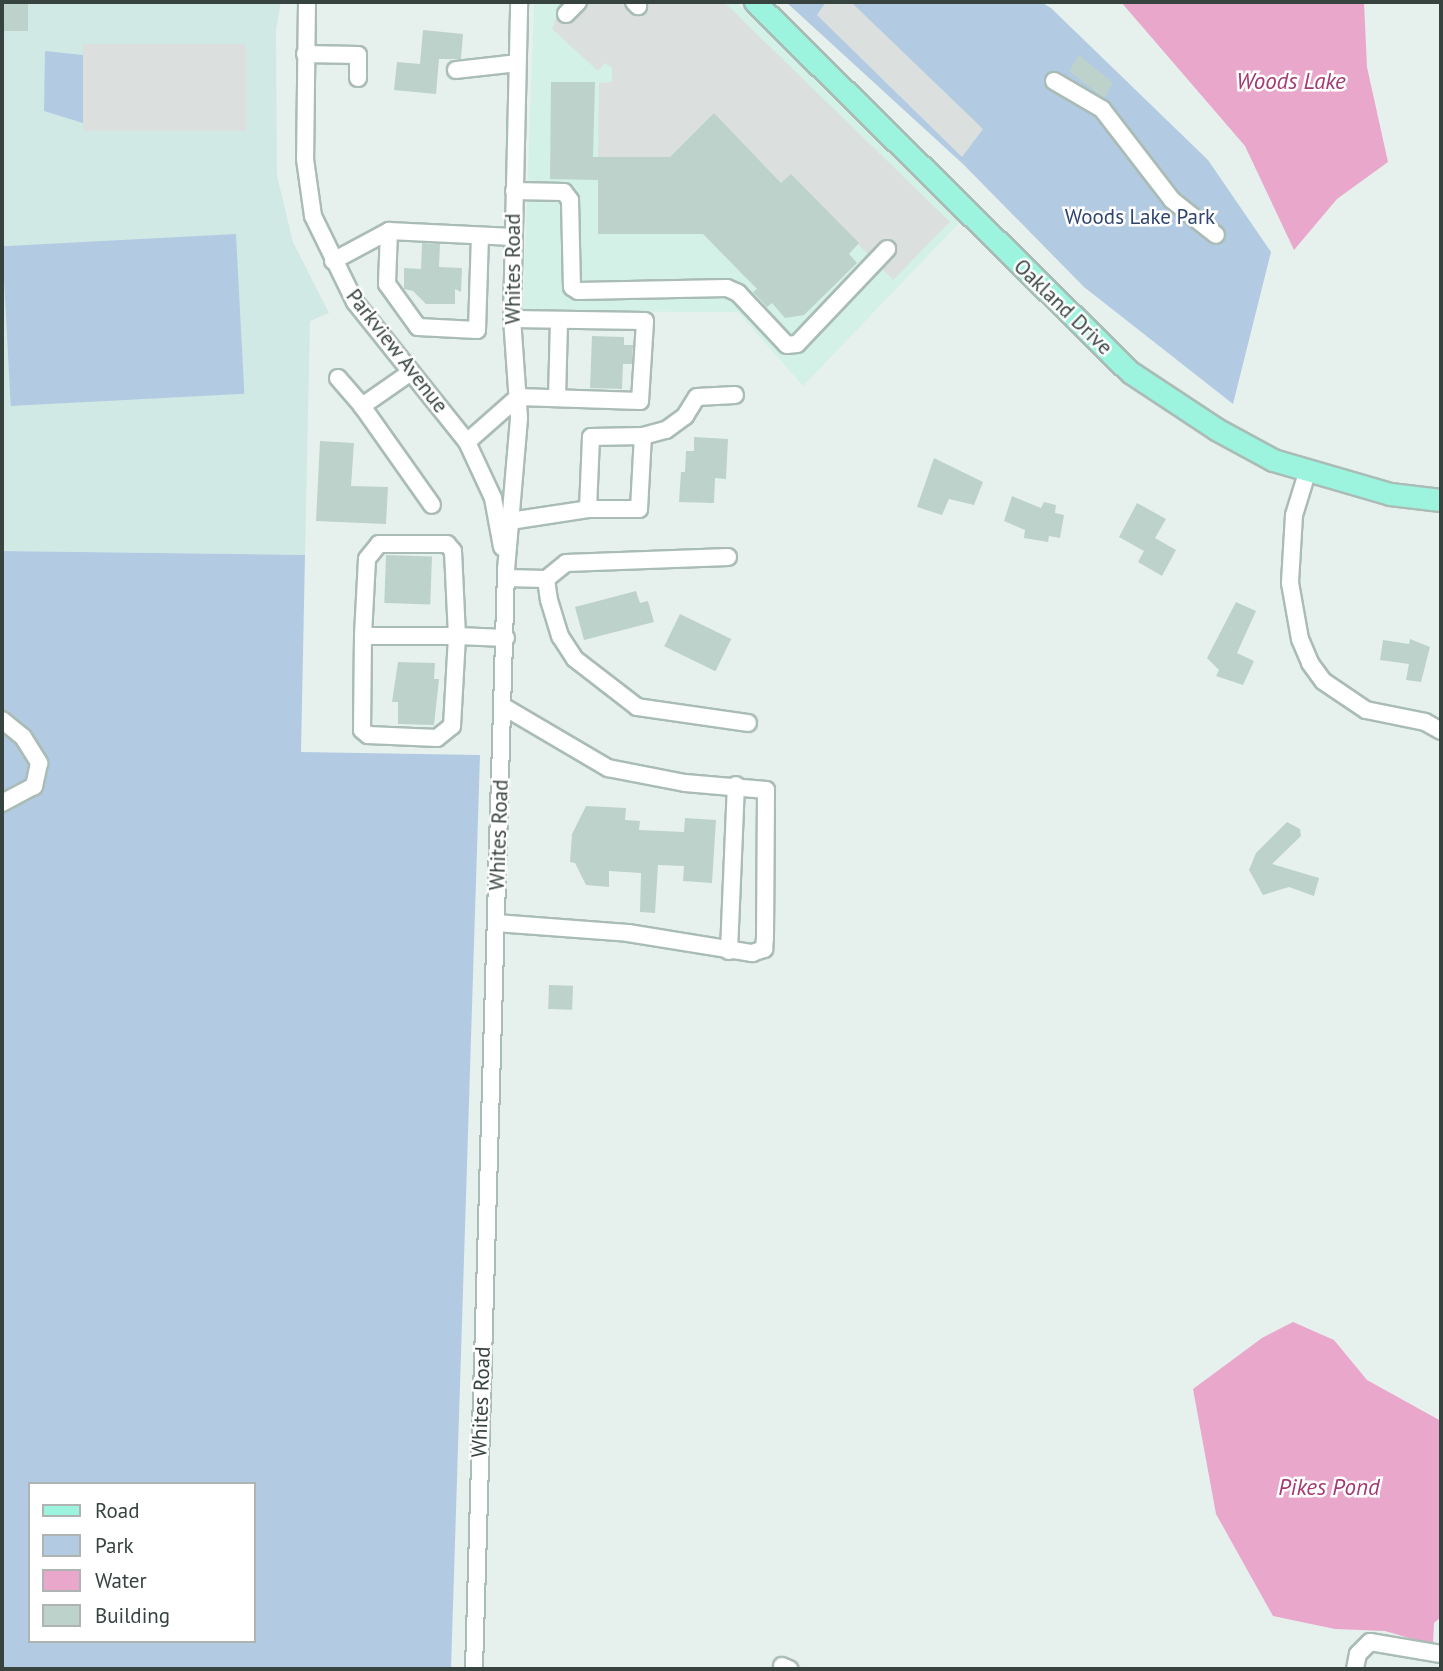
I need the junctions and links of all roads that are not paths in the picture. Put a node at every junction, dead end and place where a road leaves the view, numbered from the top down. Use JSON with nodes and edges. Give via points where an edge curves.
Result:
{"nodes":[{"id":1,"x":307,"y":2,"type":"edge"},
{"id":2,"x":514,"y":2,"type":"edge"},
{"id":3,"x":578,"y":2,"type":"edge"},
{"id":4,"x":755,"y":2,"type":"edge"},
{"id":5,"x":566,"y":14,"type":"dead end"},
{"id":6,"x":305,"y":54,"type":"junction"},
{"id":7,"x":517,"y":63,"type":"junction"},
{"id":8,"x":456,"y":70,"type":"dead end"},
{"id":9,"x":358,"y":78,"type":"dead end"},
{"id":10,"x":1054,"y":80,"type":"dead end"},
{"id":11,"x":514,"y":191,"type":"junction"},
{"id":12,"x":389,"y":232,"type":"junction"},
{"id":13,"x":1216,"y":235,"type":"dead end"},
{"id":14,"x":480,"y":236,"type":"junction"},
{"id":15,"x":513,"y":237,"type":"junction"},
{"id":16,"x":887,"y":249,"type":"dead end"},
{"id":17,"x":333,"y":261,"type":"junction"},
{"id":18,"x":512,"y":319,"type":"junction"},
{"id":19,"x":559,"y":320,"type":"junction"},
{"id":20,"x":411,"y":372,"type":"junction"},
{"id":21,"x":338,"y":378,"type":"dead end"},
{"id":22,"x":735,"y":395,"type":"dead end"},
{"id":23,"x":518,"y":397,"type":"junction"},
{"id":24,"x":556,"y":398,"type":"junction"},
{"id":25,"x":362,"y":406,"type":"junction"},
{"id":26,"x":643,"y":436,"type":"junction"},
{"id":27,"x":467,"y":442,"type":"junction"},
{"id":28,"x":1307,"y":473,"type":"junction"},
{"id":29,"x":1441,"y":500,"type":"edge"},
{"id":30,"x":432,"y":505,"type":"dead end"},
{"id":31,"x":588,"y":509,"type":"junction"},
{"id":32,"x":510,"y":521,"type":"junction"},
{"id":33,"x":728,"y":557,"type":"dead end"},
{"id":34,"x":506,"y":574,"type":"junction"},
{"id":35,"x":546,"y":579,"type":"junction"},
{"id":36,"x":363,"y":636,"type":"junction"},
{"id":37,"x":457,"y":636,"type":"junction"},
{"id":38,"x":506,"y":638,"type":"junction"},
{"id":39,"x":504,"y":707,"type":"junction"},
{"id":40,"x":2,"y":720,"type":"edge"},
{"id":41,"x":748,"y":723,"type":"dead end"},
{"id":42,"x":1441,"y":731,"type":"edge"},
{"id":43,"x":736,"y":785,"type":"junction"},
{"id":44,"x":2,"y":803,"type":"edge"},
{"id":45,"x":496,"y":923,"type":"junction"},
{"id":46,"x":729,"y":951,"type":"junction"},
{"id":47,"x":1441,"y":1654,"type":"edge"},
{"id":48,"x":474,"y":1669,"type":"edge"},
{"id":49,"x":1355,"y":1669,"type":"edge"}],
"edges":[{"from":1,"to":6,"type":"street","name":"Parkview Avenue"},
{"from":2,"to":7,"type":"street","name":"Whites Road"},
{"from":3,"to":5,"type":"street"},
{"from":4,"to":28,"type":"main road","name":"Oakland Drive","via":[[1130,372],[1250,449]]},
{"from":6,"to":9,"type":"street","via":[[358,55]]},
{"from":6,"to":17,"type":"street","name":"Parkview Avenue","via":[[307,186],[313,216]]},
{"from":7,"to":8,"type":"street"},
{"from":7,"to":11,"type":"street","name":"Whites Road"},
{"from":10,"to":13,"type":"street","via":[[1102,109],[1172,200]]},
{"from":11,"to":15,"type":"street","name":"Whites Road"},
{"from":11,"to":16,"type":"street","via":[[564,192],[570,200],[572,287],[578,291],[727,288],[738,293],[787,345],[797,344]]},
{"from":12,"to":14,"type":"street"},
{"from":12,"to":14,"type":"street","via":[[387,284],[418,327],[477,330]]},
{"from":12,"to":17,"type":"street"},
{"from":14,"to":15,"type":"street"},
{"from":15,"to":18,"type":"street","name":"Whites Road"},
{"from":17,"to":20,"type":"street","name":"Parkview Avenue","via":[[355,302]]},
{"from":18,"to":19,"type":"street"},
{"from":18,"to":23,"type":"street","name":"Whites Road"},
{"from":19,"to":24,"type":"street"},
{"from":19,"to":24,"type":"street","via":[[645,321],[640,401]]},
{"from":20,"to":25,"type":"street"},
{"from":20,"to":27,"type":"street","name":"Parkview Avenue"},
{"from":21,"to":25,"type":"street"},
{"from":22,"to":26,"type":"street","via":[[697,397],[685,416],[666,430]]},
{"from":23,"to":24,"type":"street"},
{"from":23,"to":27,"type":"street"},
{"from":23,"to":32,"type":"street","name":"Whites Road"},
{"from":25,"to":30,"type":"street"},
{"from":26,"to":31,"type":"street","via":[[591,437]]},
{"from":26,"to":31,"type":"street","via":[[642,507]]},
{"from":27,"to":34,"type":"street","name":"Parkview Avenue","via":[[493,498]]},
{"from":28,"to":29,"type":"main road","name":"Oakland Drive","via":[[1390,494]]},
{"from":28,"to":42,"type":"street","via":[[1294,515],[1290,583],[1300,639],[1310,663],[1323,681],[1366,709],[1425,722]]},
{"from":31,"to":32,"type":"street"},
{"from":32,"to":34,"type":"street","name":"Whites Road"},
{"from":33,"to":35,"type":"street","via":[[566,563]]},
{"from":34,"to":35,"type":"street"},
{"from":34,"to":38,"type":"street","name":"Whites Road"},
{"from":35,"to":41,"type":"street","via":[[560,636],[575,659],[637,707]]},
{"from":36,"to":37,"type":"street"},
{"from":36,"to":37,"type":"street","via":[[367,559],[379,544],[447,544],[453,551]]},
{"from":36,"to":37,"type":"street","via":[[362,730],[368,736],[437,738],[452,726]]},
{"from":37,"to":38,"type":"street"},
{"from":38,"to":39,"type":"street","name":"Whites Road"},
{"from":39,"to":43,"type":"street","via":[[608,768],[684,783]]},
{"from":39,"to":45,"type":"street","name":"Whites Road"},
{"from":40,"to":44,"type":"street","via":[[23,737],[38,763],[34,786]]},
{"from":43,"to":46,"type":"street"},
{"from":43,"to":46,"type":"street","via":[[761,787],[769,796],[765,937],[761,952]]},
{"from":45,"to":46,"type":"street","via":[[628,933]]},
{"from":45,"to":48,"type":"street","name":"Whites Road"},
{"from":47,"to":49,"type":"street","via":[[1370,1642],[1358,1654]]}]}
